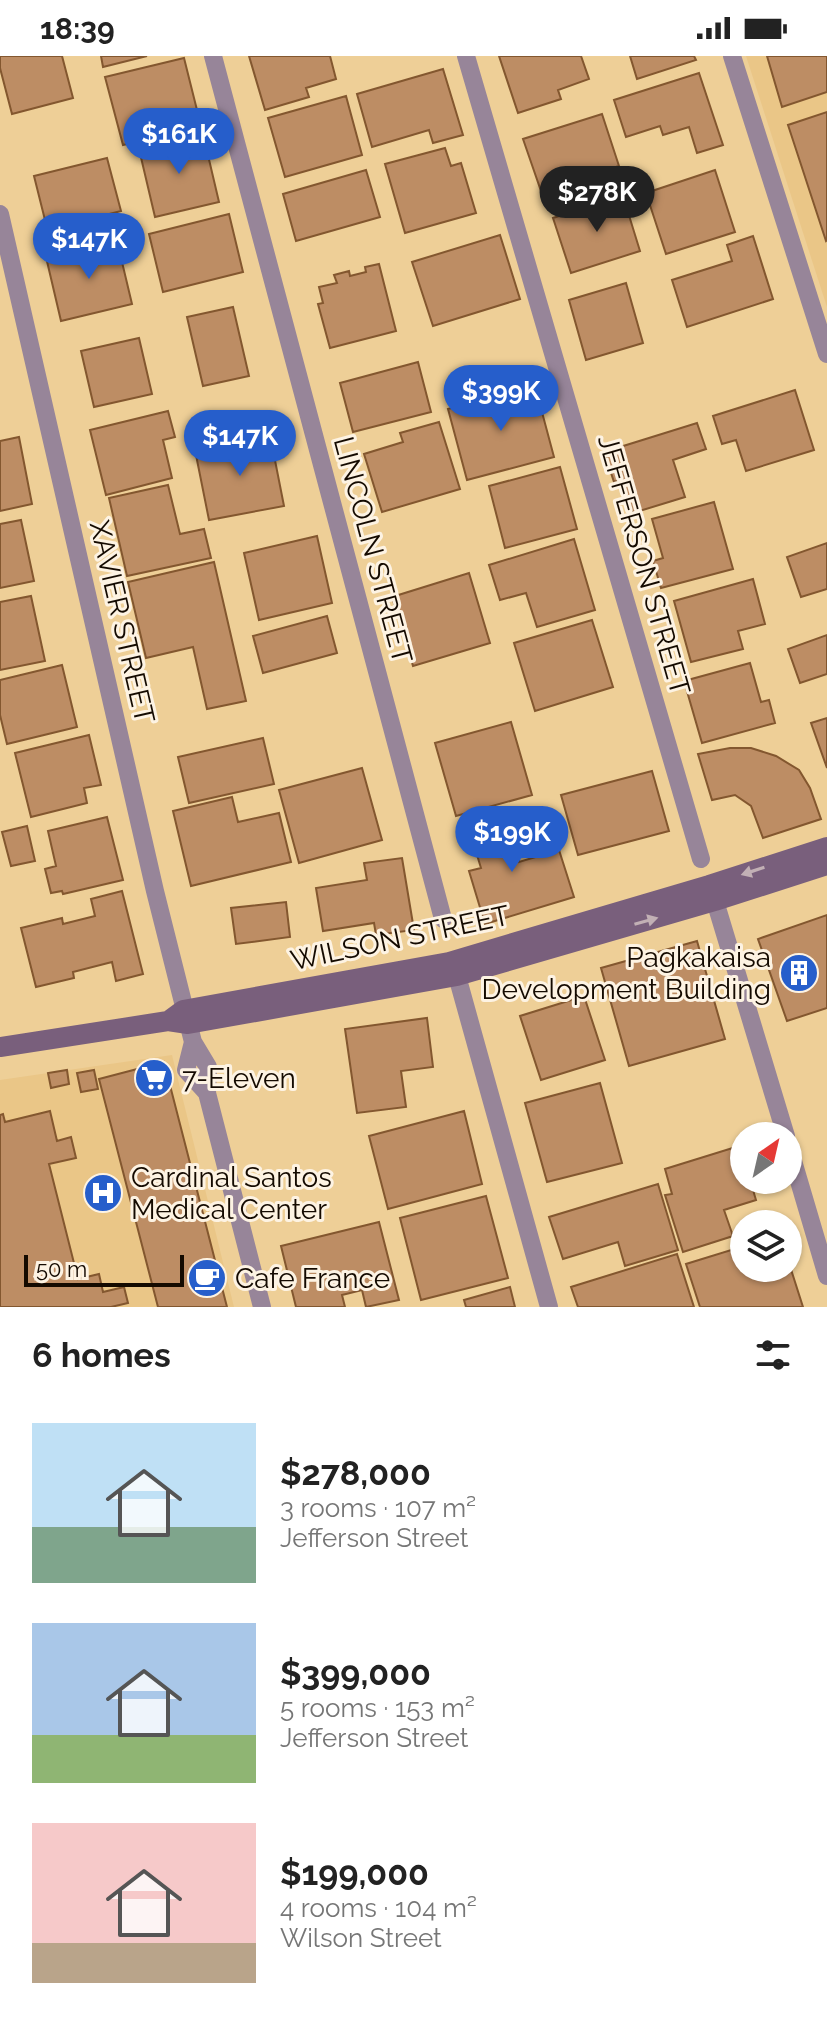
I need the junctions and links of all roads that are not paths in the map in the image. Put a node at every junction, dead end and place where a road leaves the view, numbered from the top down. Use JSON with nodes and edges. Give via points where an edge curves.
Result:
{"nodes":[{"id":1,"x":213,"y":56,"type":"edge"},
{"id":2,"x":466,"y":56,"type":"edge"},
{"id":3,"x":732,"y":56,"type":"edge"},
{"id":4,"x":0,"y":214,"type":"edge"},
{"id":5,"x":827,"y":354,"type":"edge"},
{"id":6,"x":827,"y":847,"type":"edge"},
{"id":7,"x":701,"y":859,"type":"dead end"},
{"id":8,"x":827,"y":865,"type":"edge"},
{"id":9,"x":715,"y":901,"type":"junction"},
{"id":10,"x":443,"y":919,"type":"dead end"},
{"id":11,"x":457,"y":976,"type":"junction"},
{"id":12,"x":183,"y":1024,"type":"junction"},
{"id":13,"x":0,"y":1047,"type":"edge"},
{"id":14,"x":782,"y":1122,"type":"edge"},
{"id":15,"x":802,"y":1191,"type":"edge"},
{"id":16,"x":827,"y":1276,"type":"edge"},
{"id":17,"x":262,"y":1307,"type":"edge"},
{"id":18,"x":549,"y":1307,"type":"edge"}],
"edges":[{"from":1,"to":10,"type":"street","name":"LINCOLN STREET"},
{"from":2,"to":7,"type":"street","name":"JEFFERSON STREET"},
{"from":3,"to":5,"type":"street"},
{"from":4,"to":12,"type":"street","name":"XAVIER STREET"},
{"from":6,"to":12,"type":"main road","name":"WILSON STREET","one_way":true,"via":[[449,962]]},
{"from":8,"to":9,"type":"main road","name":"WILSON STREET"},
{"from":11,"to":9,"type":"main road","name":"WILSON STREET","one_way":true},
{"from":9,"to":14,"type":"street"},
{"from":11,"to":12,"type":"main road","name":"WILSON STREET"},
{"from":11,"to":18,"type":"street"},
{"from":12,"to":13,"type":"main road","name":"WILSON STREET"},
{"from":12,"to":17,"type":"street","name":"XAVIER STREET","via":[[186,1070],[207,1093]]},
{"from":15,"to":16,"type":"street"}]}
